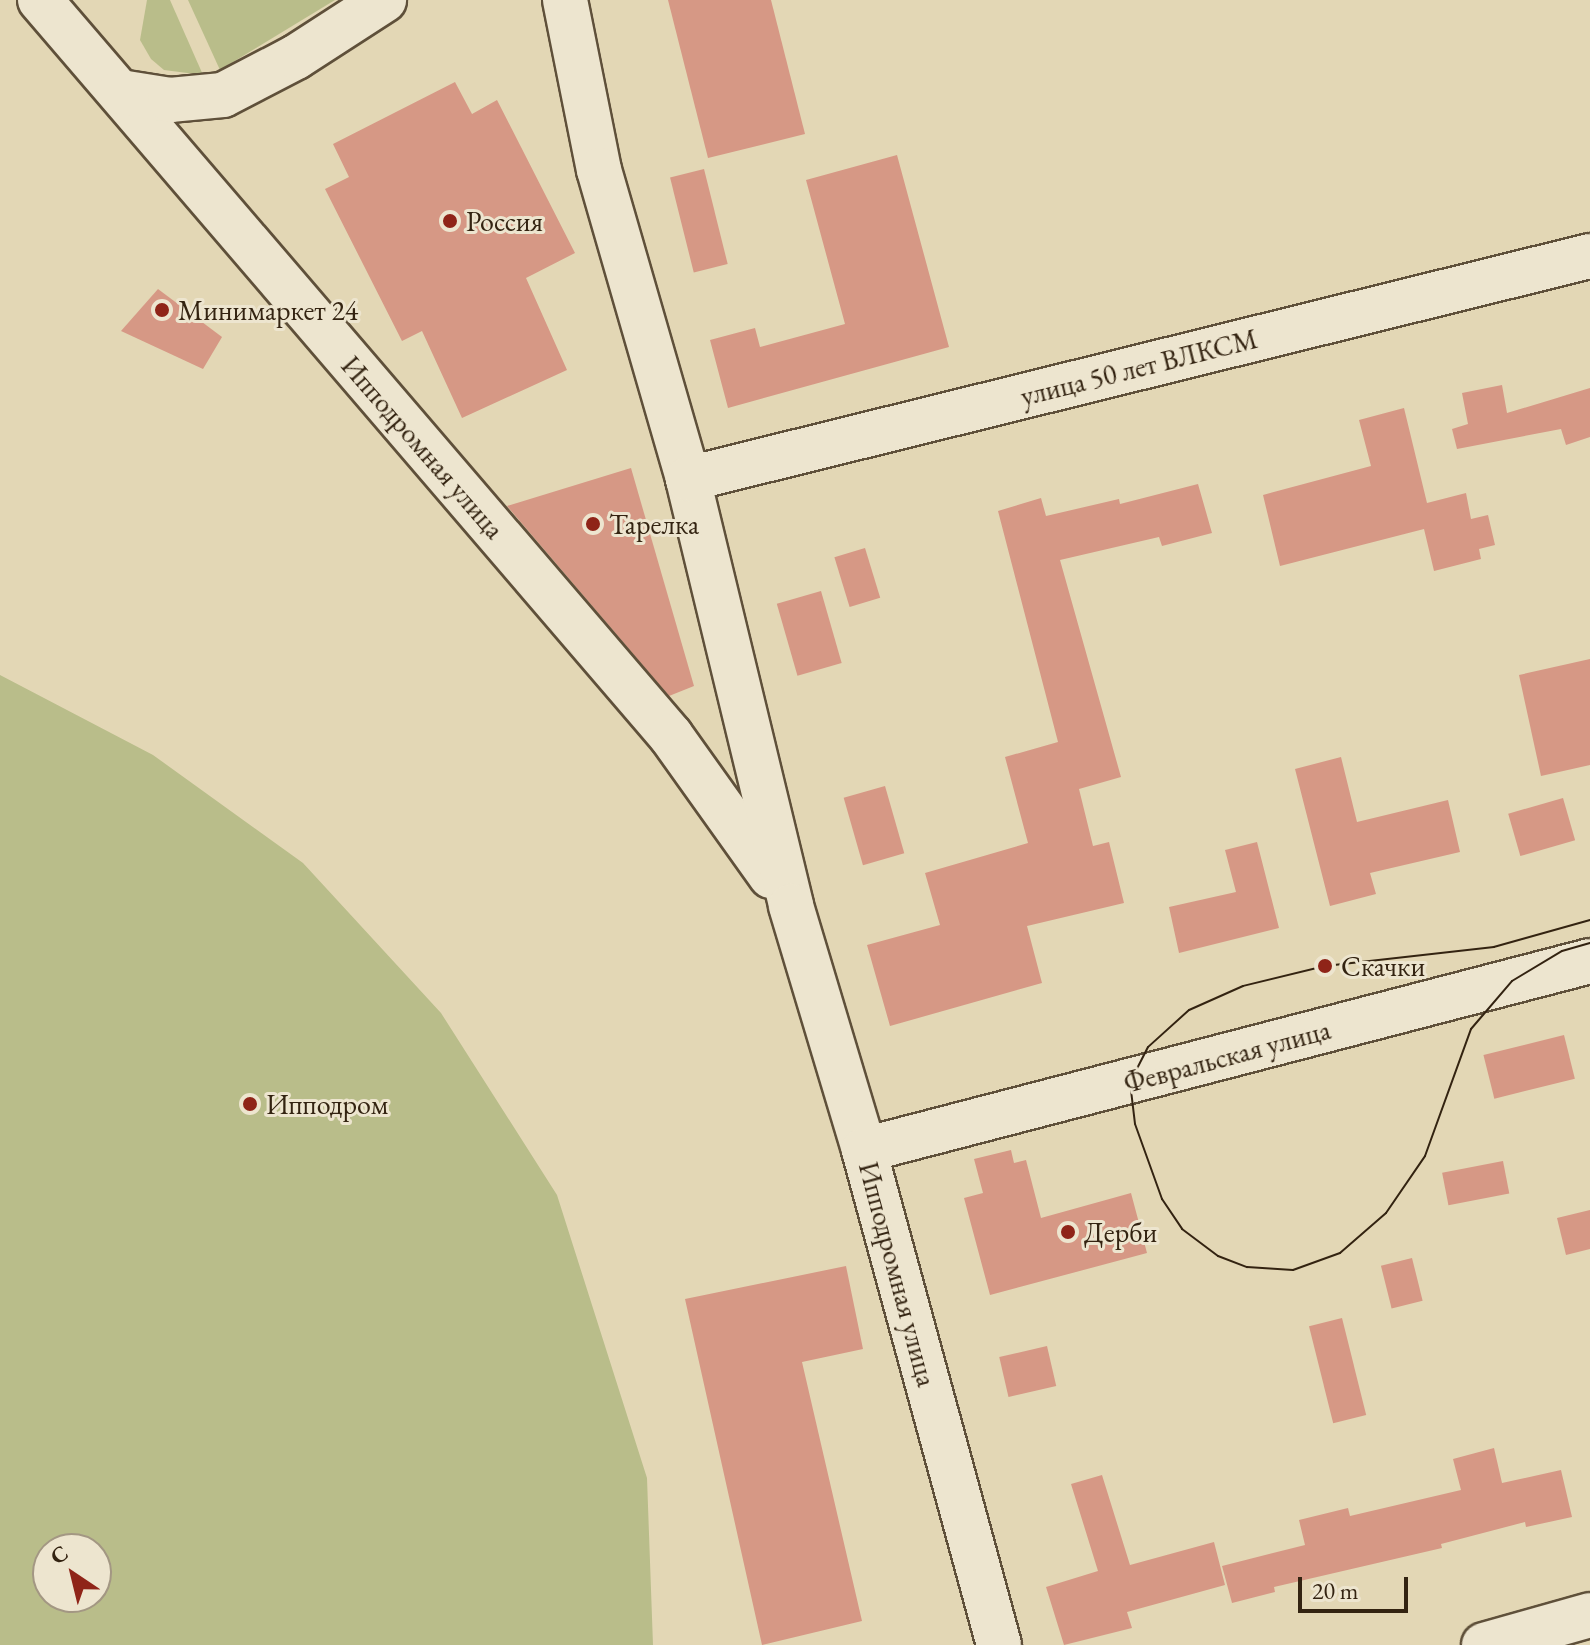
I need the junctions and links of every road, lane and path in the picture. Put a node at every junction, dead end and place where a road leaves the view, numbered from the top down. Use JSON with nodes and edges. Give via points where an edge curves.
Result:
{"nodes":[{"id":1,"x":40,"y":0,"type":"edge"},
{"id":2,"x":384,"y":0,"type":"edge"},
{"id":3,"x":565,"y":0,"type":"edge"},
{"id":4,"x":120,"y":92,"type":"junction"},
{"id":5,"x":1590,"y":256,"type":"edge"},
{"id":6,"x":688,"y":479,"type":"junction"},
{"id":7,"x":791,"y":906,"type":"junction"},
{"id":8,"x":1590,"y":961,"type":"edge"},
{"id":9,"x":864,"y":1150,"type":"junction"},
{"id":10,"x":1590,"y":1615,"type":"edge"},
{"id":11,"x":999,"y":1645,"type":"edge"},
{"id":12,"x":1484,"y":1645,"type":"edge"}],
"edges":[{"from":1,"to":4,"type":"street","name":"Ипподромная улица"},
{"from":2,"to":4,"type":"street","via":[[296,57],[223,95],[170,100]]},
{"from":3,"to":6,"type":"street","name":"Ипподромная улица","via":[[599,170]]},
{"from":4,"to":7,"type":"street","name":"Ипподромная улица","via":[[671,736]]},
{"from":5,"to":6,"type":"street","name":"улица 50 лет ВЛКСМ"},
{"from":6,"to":7,"type":"street","name":"Ипподромная улица"},
{"from":7,"to":9,"type":"street","name":"Ипподромная улица"},
{"from":8,"to":9,"type":"street","name":"Февральская улица"},
{"from":9,"to":11,"type":"street","name":"Ипподромная улица"},
{"from":10,"to":12,"type":"street"}]}
